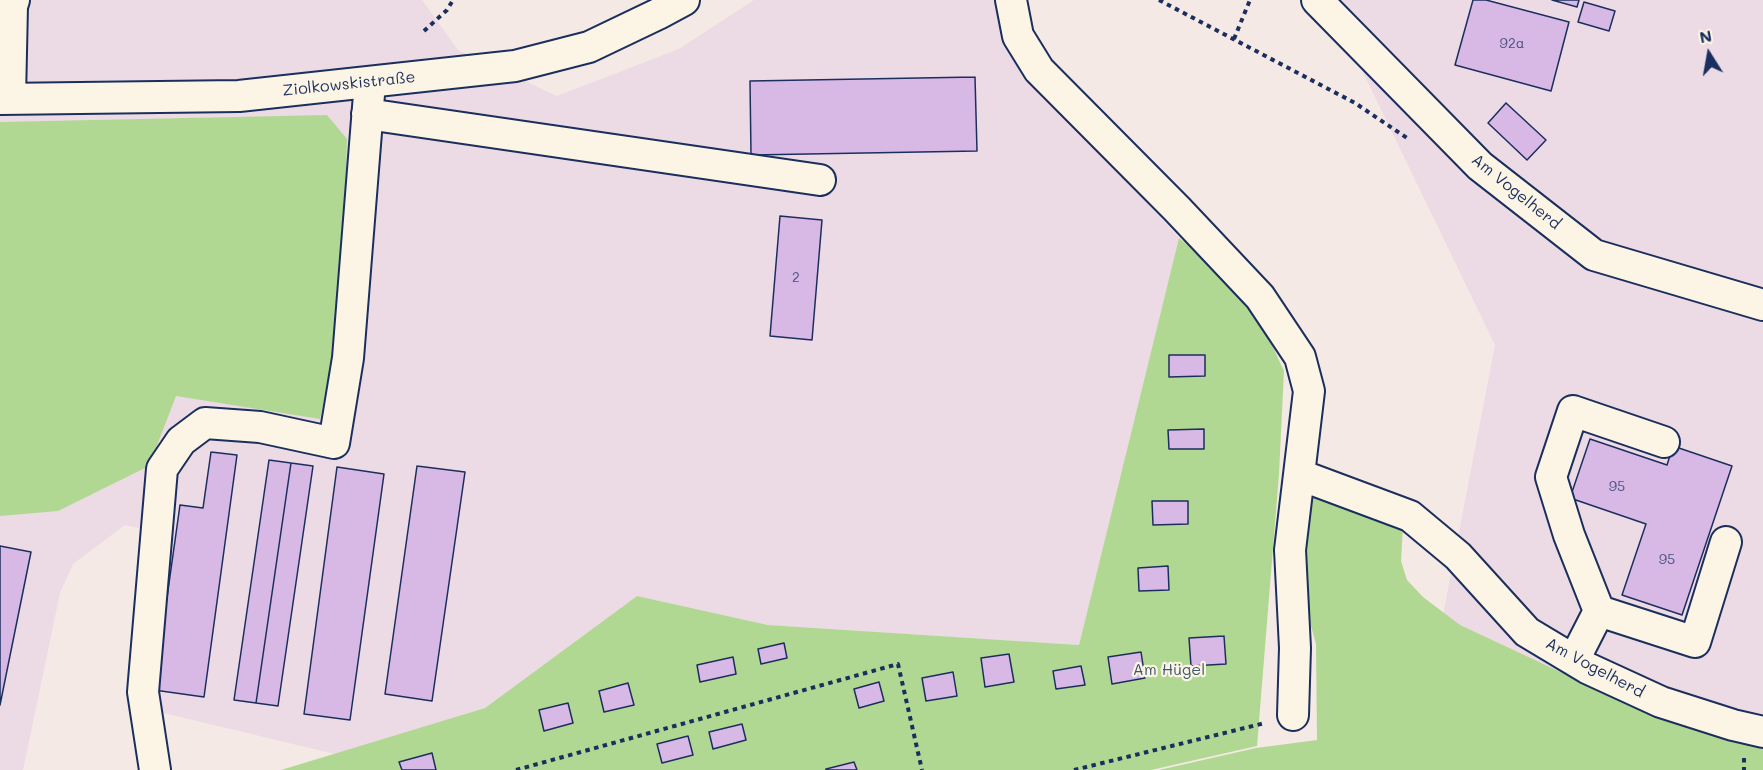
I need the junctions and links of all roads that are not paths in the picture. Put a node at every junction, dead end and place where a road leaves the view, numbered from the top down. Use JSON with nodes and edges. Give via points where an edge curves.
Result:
{"nodes":[{"id":1,"x":14,"y":0,"type":"edge"},
{"id":2,"x":684,"y":0,"type":"edge"},
{"id":3,"x":1011,"y":0,"type":"edge"},
{"id":4,"x":1317,"y":0,"type":"edge"},
{"id":5,"x":370,"y":82,"type":"junction"},
{"id":6,"x":5,"y":98,"type":"edge"},
{"id":7,"x":367,"y":114,"type":"junction"},
{"id":8,"x":820,"y":180,"type":"dead end"},
{"id":9,"x":1763,"y":305,"type":"edge"},
{"id":10,"x":1664,"y":442,"type":"dead end"},
{"id":11,"x":1300,"y":475,"type":"junction"},
{"id":12,"x":1726,"y":542,"type":"dead end"},
{"id":13,"x":1599,"y":611,"type":"junction"},
{"id":14,"x":1574,"y":660,"type":"junction"},
{"id":15,"x":1293,"y":715,"type":"road end"},
{"id":16,"x":1763,"y":732,"type":"edge"},
{"id":17,"x":155,"y":770,"type":"edge"}],
"edges":[{"from":1,"to":6,"type":"street"},
{"from":2,"to":5,"type":"street","name":"Ziolkowskistraße","via":[[589,47],[515,66]]},
{"from":3,"to":11,"type":"street","via":[[1018,36],[1039,70],[1260,297],[1300,357],[1309,391]]},
{"from":4,"to":9,"type":"street","name":"Am Vogelherd","via":[[1480,166],[1594,255]]},
{"from":5,"to":6,"type":"street","name":"Ziolkowskistraße","via":[[239,96]]},
{"from":5,"to":7,"type":"street"},
{"from":7,"to":8,"type":"street"},
{"from":7,"to":17,"type":"street","via":[[348,357],[334,443],[260,427],[205,423],[181,441],[162,469],[143,692]]},
{"from":10,"to":13,"type":"street","via":[[1573,411],[1551,477]]},
{"from":11,"to":14,"type":"street","name":"Am Vogelherd","via":[[1410,516],[1458,556],[1527,632]]},
{"from":11,"to":15,"type":"street","via":[[1290,550],[1295,648]]},
{"from":12,"to":13,"type":"street","via":[[1695,642]]},
{"from":13,"to":14,"type":"street"},
{"from":14,"to":16,"type":"street","name":"Am Vogelherd","via":[[1661,702]]}]}
